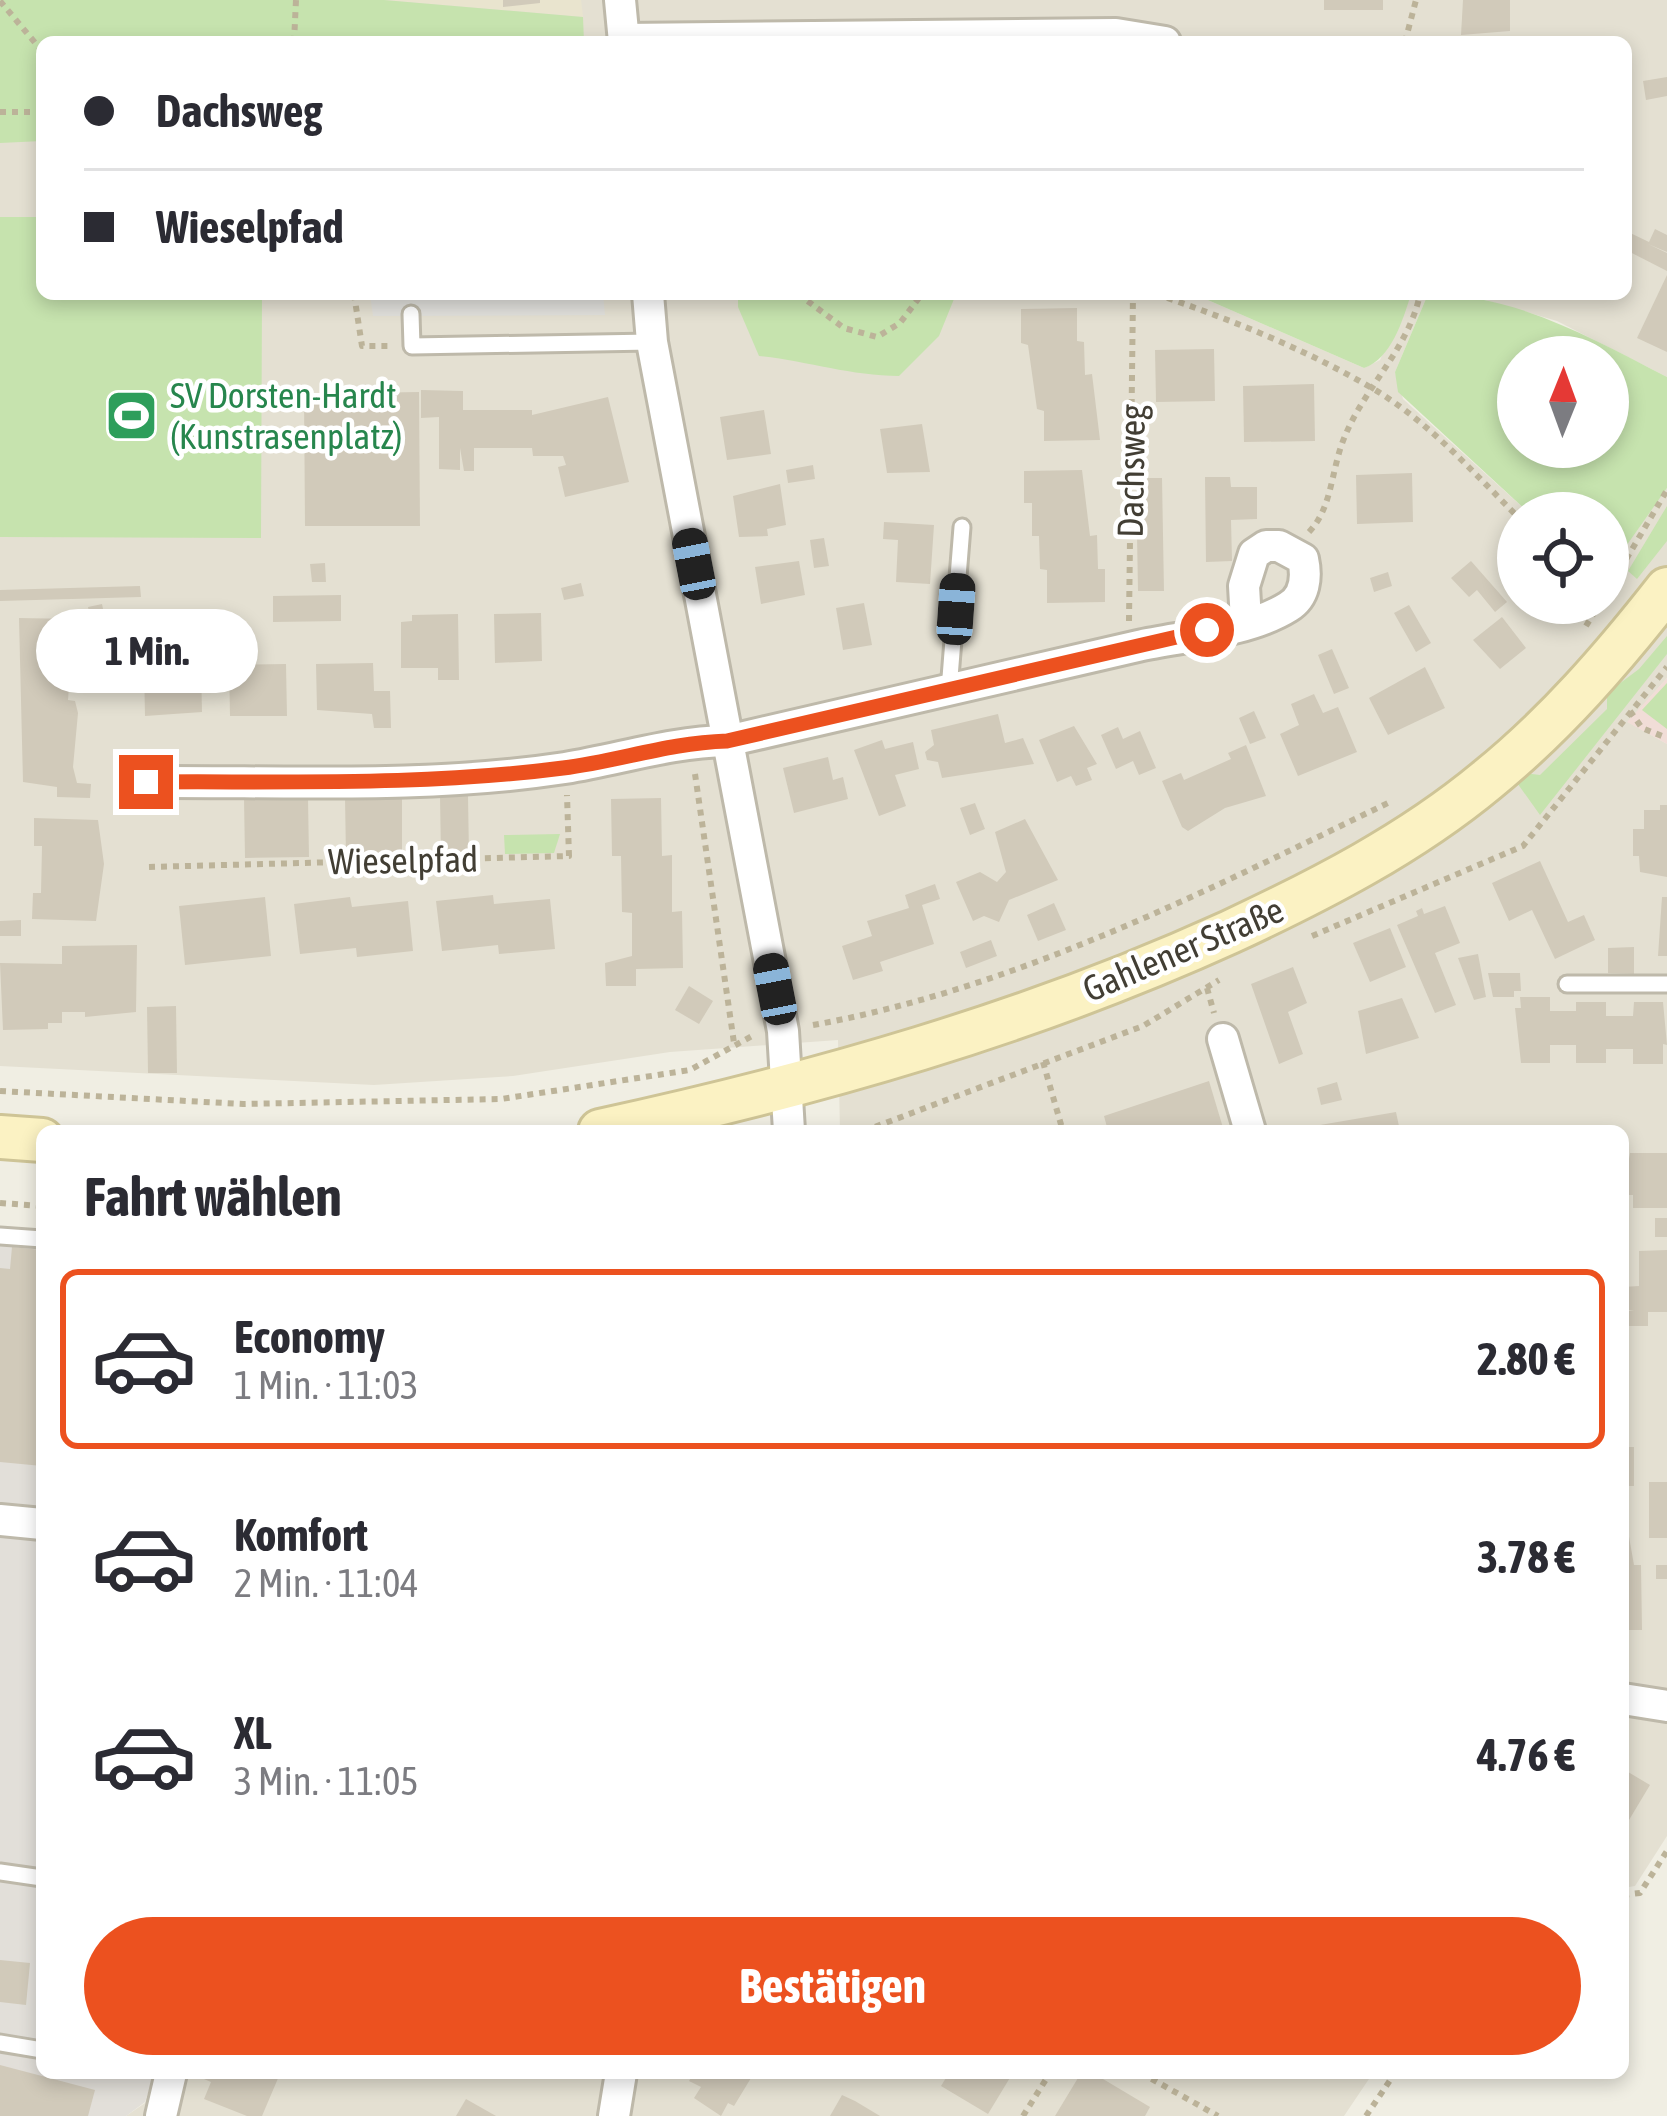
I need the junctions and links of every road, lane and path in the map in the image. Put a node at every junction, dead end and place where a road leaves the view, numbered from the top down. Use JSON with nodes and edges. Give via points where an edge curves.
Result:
{"nodes":[{"id":1,"x":296,"y":0,"type":"edge"},
{"id":2,"x":620,"y":0,"type":"edge"},
{"id":3,"x":1416,"y":0,"type":"edge"},
{"id":4,"x":0,"y":1,"type":"edge"},
{"id":5,"x":294,"y":36,"type":"edge"},
{"id":6,"x":624,"y":36,"type":"edge"},
{"id":7,"x":975,"y":36,"type":"edge"},
{"id":8,"x":1128,"y":36,"type":"edge"},
{"id":9,"x":1407,"y":36,"type":"edge"},
{"id":10,"x":36,"y":44,"type":"edge"},
{"id":11,"x":0,"y":112,"type":"edge"},
{"id":12,"x":36,"y":112,"type":"edge"},
{"id":13,"x":355,"y":300,"type":"edge"},
{"id":14,"x":648,"y":300,"type":"edge"},
{"id":15,"x":806,"y":300,"type":"edge"},
{"id":16,"x":917,"y":300,"type":"edge"},
{"id":17,"x":1133,"y":300,"type":"edge"},
{"id":18,"x":1173,"y":300,"type":"edge"},
{"id":19,"x":1418,"y":300,"type":"edge"},
{"id":20,"x":411,"y":314,"type":"dead end"},
{"id":21,"x":652,"y":342,"type":"junction"},
{"id":22,"x":412,"y":346,"type":"junction"},
{"id":23,"x":1373,"y":388,"type":"junction"},
{"id":24,"x":1667,"y":490,"type":"edge"},
{"id":25,"x":1497,"y":496,"type":"edge"},
{"id":26,"x":962,"y":527,"type":"dead end"},
{"id":27,"x":1292,"y":550,"type":"junction"},
{"id":28,"x":1629,"y":550,"type":"edge"},
{"id":29,"x":1667,"y":589,"type":"edge"},
{"id":30,"x":1246,"y":621,"type":"junction"},
{"id":31,"x":1589,"y":624,"type":"edge"},
{"id":32,"x":1582,"y":636,"type":"dead end"},
{"id":33,"x":1129,"y":649,"type":"junction"},
{"id":34,"x":950,"y":690,"type":"junction"},
{"id":35,"x":1630,"y":711,"type":"dead end"},
{"id":36,"x":1667,"y":738,"type":"edge"},
{"id":37,"x":727,"y":741,"type":"junction"},
{"id":38,"x":566,"y":768,"type":"junction"},
{"id":39,"x":146,"y":782,"type":"dead end"},
{"id":40,"x":1406,"y":794,"type":"dead end"},
{"id":41,"x":149,"y":867,"type":"dead end"},
{"id":42,"x":1567,"y":984,"type":"dead end"},
{"id":43,"x":1667,"y":984,"type":"edge"},
{"id":44,"x":783,"y":1031,"type":"junction"},
{"id":45,"x":1223,"y":1039,"type":"dead end"},
{"id":46,"x":734,"y":1043,"type":"junction"},
{"id":47,"x":1043,"y":1062,"type":"dead end"},
{"id":48,"x":0,"y":1091,"type":"edge"},
{"id":49,"x":789,"y":1110,"type":"edge"},
{"id":50,"x":653,"y":1125,"type":"edge"},
{"id":51,"x":1061,"y":1125,"type":"edge"},
{"id":52,"x":1248,"y":1125,"type":"edge"},
{"id":53,"x":0,"y":1137,"type":"edge"},
{"id":54,"x":36,"y":1140,"type":"edge"},
{"id":55,"x":0,"y":1203,"type":"edge"},
{"id":56,"x":36,"y":1206,"type":"edge"},
{"id":57,"x":0,"y":1236,"type":"edge"},
{"id":58,"x":36,"y":1239,"type":"edge"},
{"id":59,"x":0,"y":1520,"type":"edge"},
{"id":60,"x":36,"y":1523,"type":"edge"},
{"id":61,"x":1629,"y":1700,"type":"edge"},
{"id":62,"x":1667,"y":1706,"type":"edge"},
{"id":63,"x":1667,"y":1851,"type":"edge"},
{"id":64,"x":0,"y":1872,"type":"edge"},
{"id":65,"x":36,"y":1877,"type":"edge"},
{"id":66,"x":1629,"y":1894,"type":"edge"},
{"id":67,"x":0,"y":2042,"type":"edge"},
{"id":68,"x":36,"y":2049,"type":"edge"},
{"id":69,"x":168,"y":2079,"type":"edge"},
{"id":70,"x":621,"y":2079,"type":"edge"},
{"id":71,"x":1046,"y":2079,"type":"edge"},
{"id":72,"x":1152,"y":2079,"type":"edge"},
{"id":73,"x":1391,"y":2079,"type":"edge"},
{"id":74,"x":623,"y":2113,"type":"edge"},
{"id":75,"x":161,"y":2116,"type":"edge"},
{"id":76,"x":1023,"y":2116,"type":"edge"},
{"id":77,"x":1218,"y":2116,"type":"edge"},
{"id":78,"x":1366,"y":2116,"type":"edge"}],
"edges":[{"from":1,"to":5,"type":"path"},
{"from":2,"to":6,"type":"street"},
{"from":3,"to":9,"type":"path"},
{"from":4,"to":10,"type":"path"},
{"from":7,"to":8,"type":"street"},
{"from":11,"to":12,"type":"path"},
{"from":13,"to":22,"type":"path","via":[[362,346]]},
{"from":14,"to":21,"type":"street"},
{"from":15,"to":16,"type":"path","via":[[844,328],[877,337]]},
{"from":17,"to":33,"type":"path","name":"Dachsweg"},
{"from":18,"to":23,"type":"path"},
{"from":19,"to":23,"type":"path"},
{"from":20,"to":22,"type":"lane"},
{"from":21,"to":22,"type":"lane"},
{"from":21,"to":37,"type":"street"},
{"from":23,"to":25,"type":"path"},
{"from":23,"to":27,"type":"path","via":[[1347,429],[1325,515]]},
{"from":24,"to":28,"type":"path"},
{"from":26,"to":34,"type":"lane"},
{"from":27,"to":30,"type":"street","via":[[1266,546],[1254,554],[1244,586]]},
{"from":27,"to":30,"type":"street","via":[[1303,559],[1303,592],[1292,605]]},
{"from":29,"to":49,"type":"main road","name":"Gahlener Straße","via":[[1608,665],[1487,780],[1318,891],[1146,970]]},
{"from":30,"to":33,"type":"street"},
{"from":31,"to":32,"type":"path"},
{"from":33,"to":34,"type":"street"},
{"from":34,"to":37,"type":"street"},
{"from":35,"to":36,"type":"path","via":[[1642,728]]},
{"from":37,"to":38,"type":"street","via":[[673,742]]},
{"from":37,"to":44,"type":"street"},
{"from":37,"to":46,"type":"path","via":[[694,775]]},
{"from":38,"to":39,"type":"street","via":[[411,781]]},
{"from":38,"to":41,"type":"path","name":"Wieselpfad","via":[[569,856]]},
{"from":40,"to":44,"type":"path","via":[[983,982]]},
{"from":42,"to":43,"type":"lane"},
{"from":44,"to":46,"type":"path"},
{"from":44,"to":49,"type":"street"},
{"from":45,"to":52,"type":"street"},
{"from":46,"to":48,"type":"path","via":[[690,1070],[501,1099],[244,1104]]},
{"from":47,"to":51,"type":"path"},
{"from":49,"to":50,"type":"main road","name":"Gahlener Straße"},
{"from":53,"to":54,"type":"main road"},
{"from":55,"to":56,"type":"path"},
{"from":57,"to":58,"type":"lane"},
{"from":59,"to":60,"type":"street"},
{"from":61,"to":62,"type":"street"},
{"from":63,"to":66,"type":"path","via":[[1640,1893]]},
{"from":64,"to":65,"type":"lane"},
{"from":67,"to":68,"type":"lane"},
{"from":69,"to":75,"type":"street"},
{"from":70,"to":74,"type":"street"},
{"from":71,"to":76,"type":"path"},
{"from":72,"to":77,"type":"path"},
{"from":73,"to":78,"type":"path"}]}
